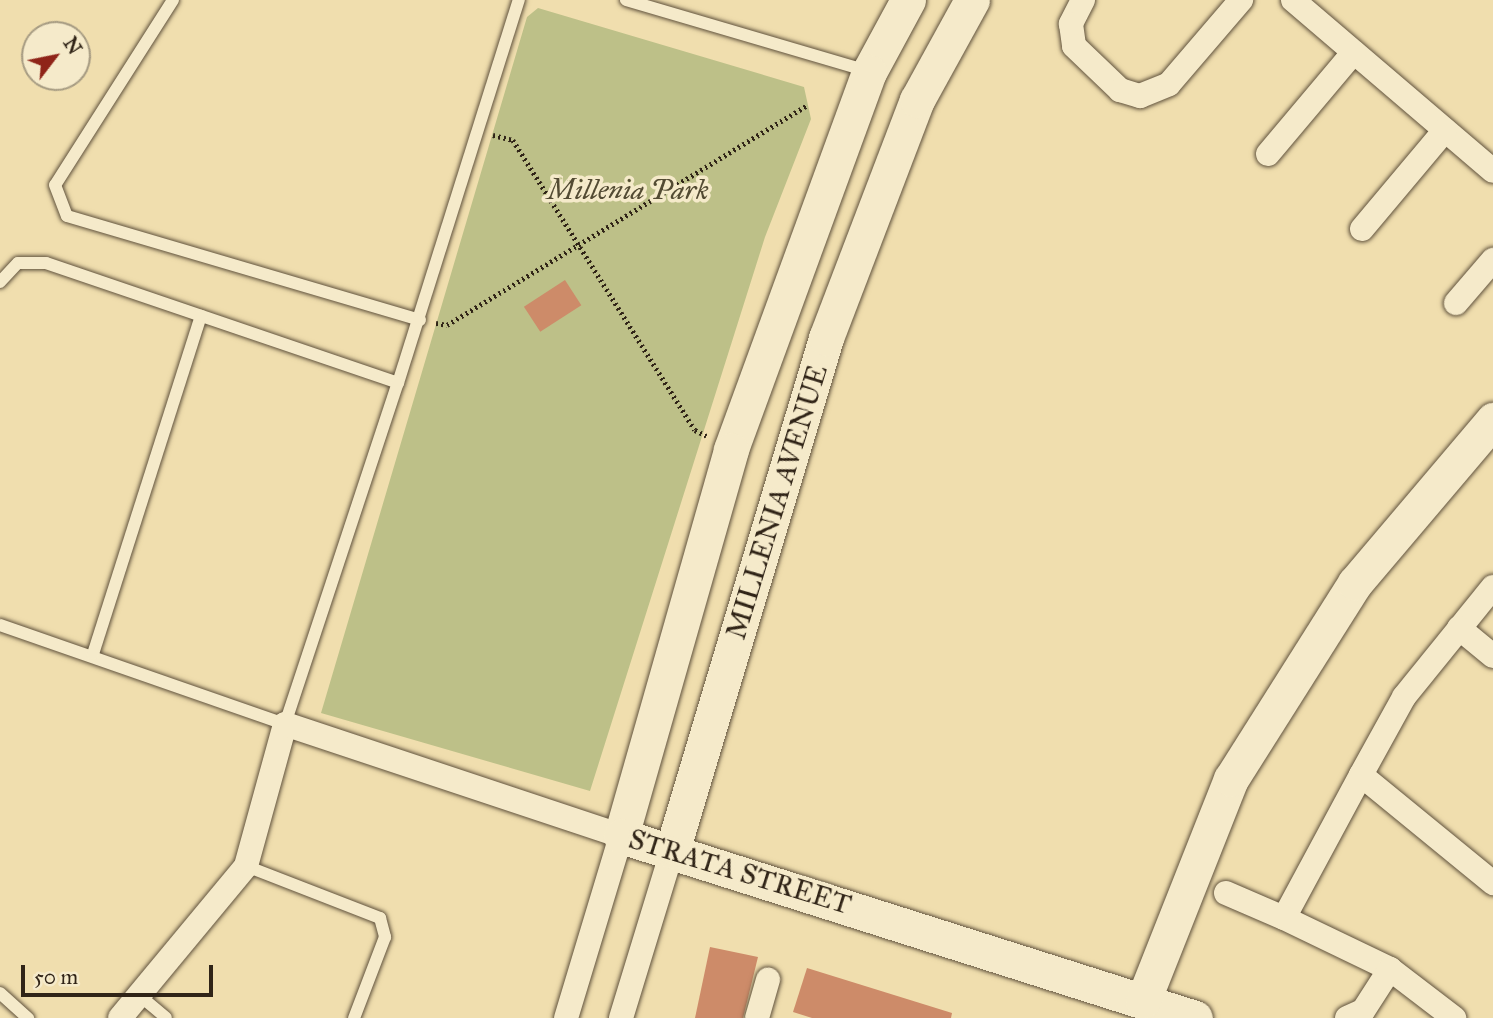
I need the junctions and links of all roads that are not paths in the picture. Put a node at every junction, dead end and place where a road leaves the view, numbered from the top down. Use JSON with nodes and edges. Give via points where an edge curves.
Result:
{"nodes":[{"id":1,"x":173,"y":0,"type":"edge"},
{"id":2,"x":519,"y":0,"type":"edge"},
{"id":3,"x":626,"y":0,"type":"edge"},
{"id":4,"x":908,"y":0,"type":"edge"},
{"id":5,"x":972,"y":0,"type":"edge"},
{"id":6,"x":1083,"y":0,"type":"edge"},
{"id":7,"x":1241,"y":0,"type":"edge"},
{"id":8,"x":1293,"y":0,"type":"edge"},
{"id":9,"x":1354,"y":52,"type":"junction"},
{"id":10,"x":869,"y":72,"type":"junction"},
{"id":11,"x":920,"y":94,"type":"junction"},
{"id":12,"x":1445,"y":130,"type":"junction"},
{"id":13,"x":1268,"y":154,"type":"dead end"},
{"id":14,"x":1493,"y":171,"type":"edge"},
{"id":15,"x":1362,"y":229,"type":"dead end"},
{"id":16,"x":1493,"y":260,"type":"edge"},
{"id":17,"x":0,"y":282,"type":"edge"},
{"id":18,"x":1456,"y":303,"type":"dead end"},
{"id":19,"x":201,"y":316,"type":"junction"},
{"id":20,"x":420,"y":320,"type":"junction"},
{"id":21,"x":398,"y":383,"type":"junction"},
{"id":22,"x":1493,"y":421,"type":"edge"},
{"id":23,"x":1493,"y":587,"type":"edge"},
{"id":24,"x":0,"y":625,"type":"edge"},
{"id":25,"x":1460,"y":628,"type":"junction"},
{"id":26,"x":93,"y":654,"type":"junction"},
{"id":27,"x":1493,"y":656,"type":"edge"},
{"id":28,"x":285,"y":724,"type":"junction"},
{"id":29,"x":1361,"y":775,"type":"junction"},
{"id":30,"x":621,"y":836,"type":"junction"},
{"id":31,"x":672,"y":851,"type":"junction"},
{"id":32,"x":246,"y":866,"type":"junction"},
{"id":33,"x":1493,"y":883,"type":"edge"},
{"id":34,"x":1226,"y":893,"type":"dead end"},
{"id":35,"x":1284,"y":918,"type":"junction"},
{"id":36,"x":1390,"y":969,"type":"junction"},
{"id":37,"x":768,"y":980,"type":"dead end"},
{"id":38,"x":0,"y":993,"type":"edge"},
{"id":39,"x":139,"y":995,"type":"junction"},
{"id":40,"x":1140,"y":1009,"type":"edge"},
{"id":41,"x":1358,"y":1016,"type":"edge"},
{"id":42,"x":28,"y":1018,"type":"edge"},
{"id":43,"x":120,"y":1018,"type":"edge"},
{"id":44,"x":166,"y":1018,"type":"edge"},
{"id":45,"x":354,"y":1018,"type":"edge"},
{"id":46,"x":566,"y":1018,"type":"edge"},
{"id":47,"x":621,"y":1018,"type":"edge"},
{"id":48,"x":757,"y":1018,"type":"edge"},
{"id":49,"x":1195,"y":1018,"type":"edge"},
{"id":50,"x":1454,"y":1018,"type":"edge"}],
"edges":[{"from":1,"to":20,"type":"lane","via":[[55,186],[67,216]]},
{"from":2,"to":20,"type":"lane","via":[[482,132]]},
{"from":3,"to":10,"type":"lane"},
{"from":4,"to":10,"type":"street","name":"MILLENIA AVENUE"},
{"from":5,"to":11,"type":"street","name":"MILLENIA AVENUE"},
{"from":6,"to":7,"type":"street","via":[[1072,18],[1070,38],[1100,72],[1129,94],[1159,91]]},
{"from":8,"to":9,"type":"street"},
{"from":9,"to":12,"type":"street"},
{"from":9,"to":13,"type":"street"},
{"from":10,"to":11,"type":"street"},
{"from":10,"to":30,"type":"street","name":"MILLENIA AVENUE","via":[[731,450]]},
{"from":11,"to":31,"type":"street","name":"MILLENIA AVENUE","via":[[826,338]]},
{"from":12,"to":14,"type":"street"},
{"from":12,"to":15,"type":"street"},
{"from":16,"to":18,"type":"street"},
{"from":17,"to":19,"type":"lane","via":[[18,262],[46,263]]},
{"from":19,"to":21,"type":"lane"},
{"from":19,"to":26,"type":"lane"},
{"from":20,"to":21,"type":"lane"},
{"from":21,"to":28,"type":"lane"},
{"from":22,"to":40,"type":"street","via":[[1355,583],[1231,779]]},
{"from":23,"to":25,"type":"street"},
{"from":24,"to":26,"type":"lane"},
{"from":25,"to":27,"type":"street"},
{"from":25,"to":29,"type":"street","via":[[1404,697]]},
{"from":26,"to":28,"type":"lane"},
{"from":28,"to":30,"type":"street","name":"STRATA STREET"},
{"from":28,"to":32,"type":"street"},
{"from":29,"to":33,"type":"street"},
{"from":29,"to":35,"type":"street"},
{"from":30,"to":31,"type":"street","name":"STRATA STREET"},
{"from":30,"to":46,"type":"street","name":"MILLENIA AVENUE"},
{"from":31,"to":40,"type":"street","name":"STRATA STREET"},
{"from":31,"to":47,"type":"street","name":"MILLENIA AVENUE"},
{"from":32,"to":39,"type":"street"},
{"from":32,"to":45,"type":"lane","via":[[380,918],[385,937]]},
{"from":34,"to":35,"type":"street"},
{"from":35,"to":36,"type":"street"},
{"from":36,"to":41,"type":"street"},
{"from":36,"to":50,"type":"street"},
{"from":37,"to":48,"type":"street"},
{"from":38,"to":42,"type":"lane"},
{"from":39,"to":43,"type":"street"},
{"from":39,"to":44,"type":"lane"},
{"from":40,"to":49,"type":"street","name":"STRATA STREET"}]}
